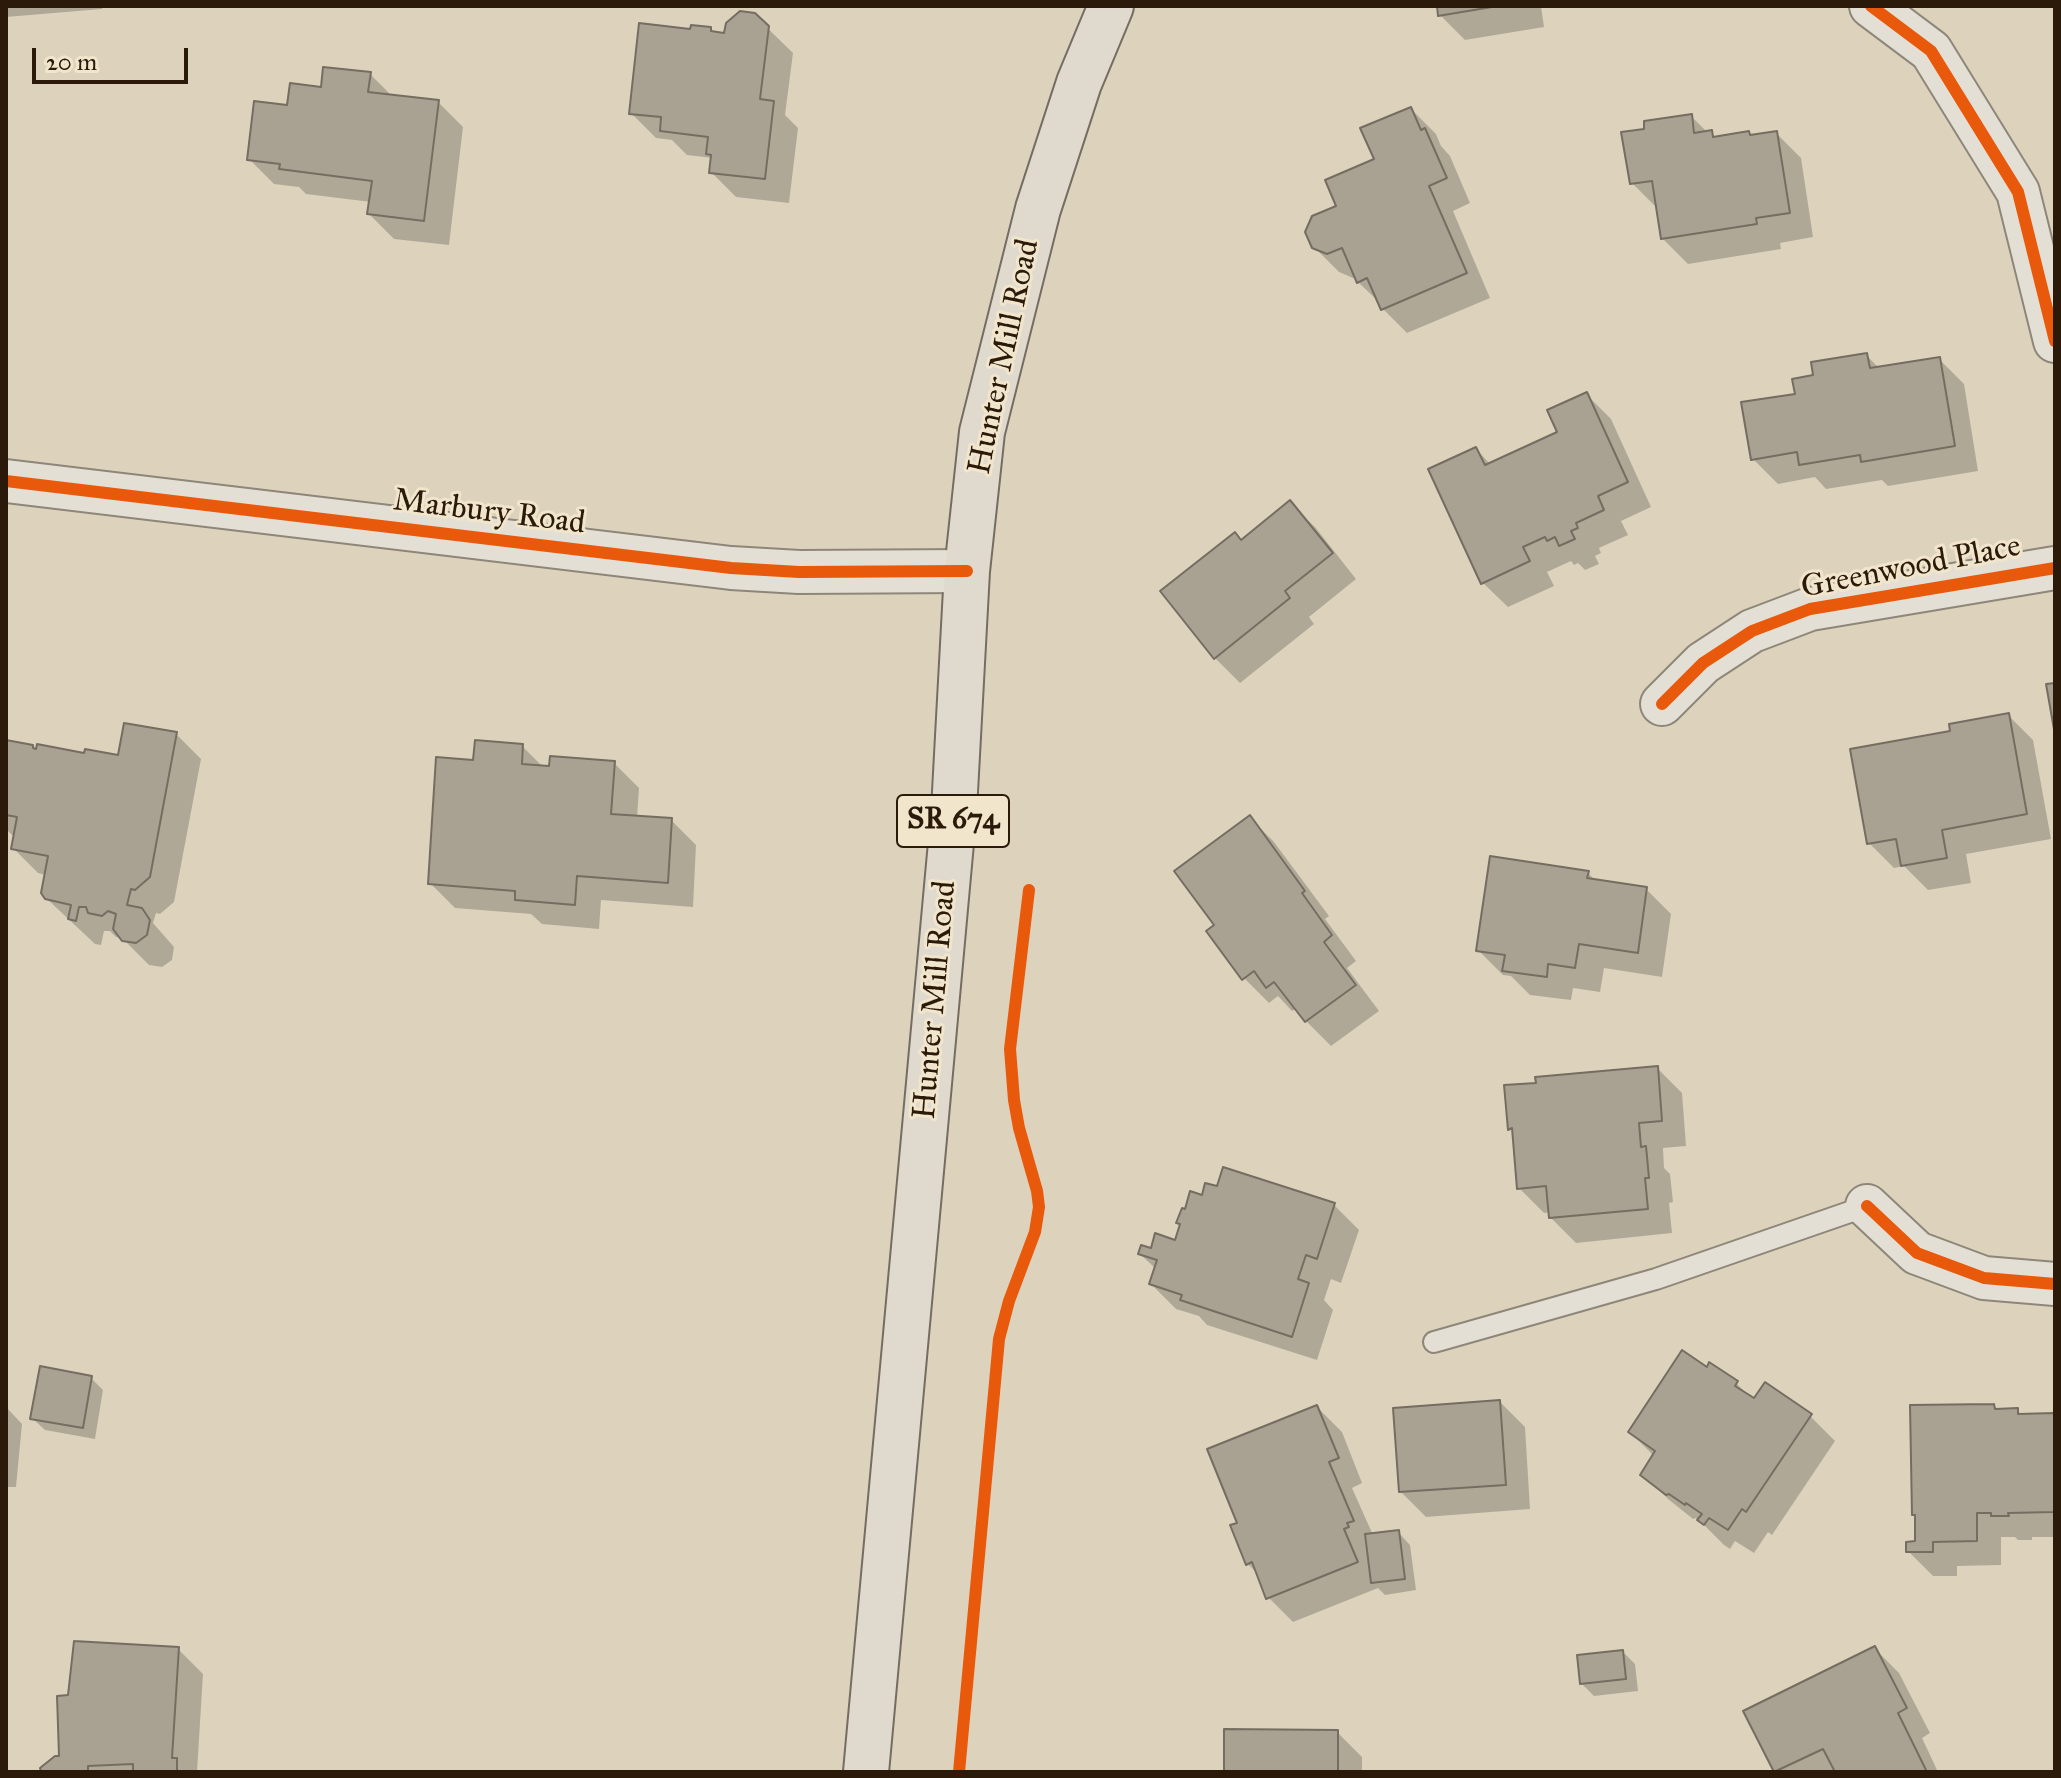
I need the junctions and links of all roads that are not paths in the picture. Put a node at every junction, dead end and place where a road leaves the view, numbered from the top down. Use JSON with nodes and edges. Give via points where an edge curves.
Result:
{"nodes":[{"id":1,"x":1111,"y":6,"type":"edge"},
{"id":2,"x":1871,"y":6,"type":"edge"},
{"id":3,"x":2055,"y":341,"type":"edge"},
{"id":4,"x":6,"y":481,"type":"edge"},
{"id":5,"x":2055,"y":568,"type":"edge"},
{"id":6,"x":967,"y":571,"type":"junction"},
{"id":7,"x":1662,"y":704,"type":"dead end"},
{"id":8,"x":1867,"y":1206,"type":"joint"},
{"id":9,"x":2055,"y":1284,"type":"edge"},
{"id":10,"x":1434,"y":1342,"type":"dead end"},
{"id":11,"x":866,"y":1772,"type":"edge"}],
"edges":[{"from":1,"to":6,"type":"main road","name":"Hunter Mill Road","number":"SR 674","via":[[1079,83],[1038,209],[982,432]]},
{"from":2,"to":3,"type":"street","via":[[1931,51],[2018,192]]},
{"from":4,"to":6,"type":"street","name":"Marbury Road","via":[[731,568]]},
{"from":5,"to":7,"type":"street","name":"Greenwood Place","via":[[1810,609],[1752,631],[1703,663]]},
{"from":6,"to":11,"type":"main road","name":"Hunter Mill Road","number":"SR 674","via":[[954,810]]},
{"from":8,"to":9,"type":"street","via":[[1917,1253],[1984,1278]]},
{"from":8,"to":10,"type":"lane","via":[[1656,1279]]}]}
